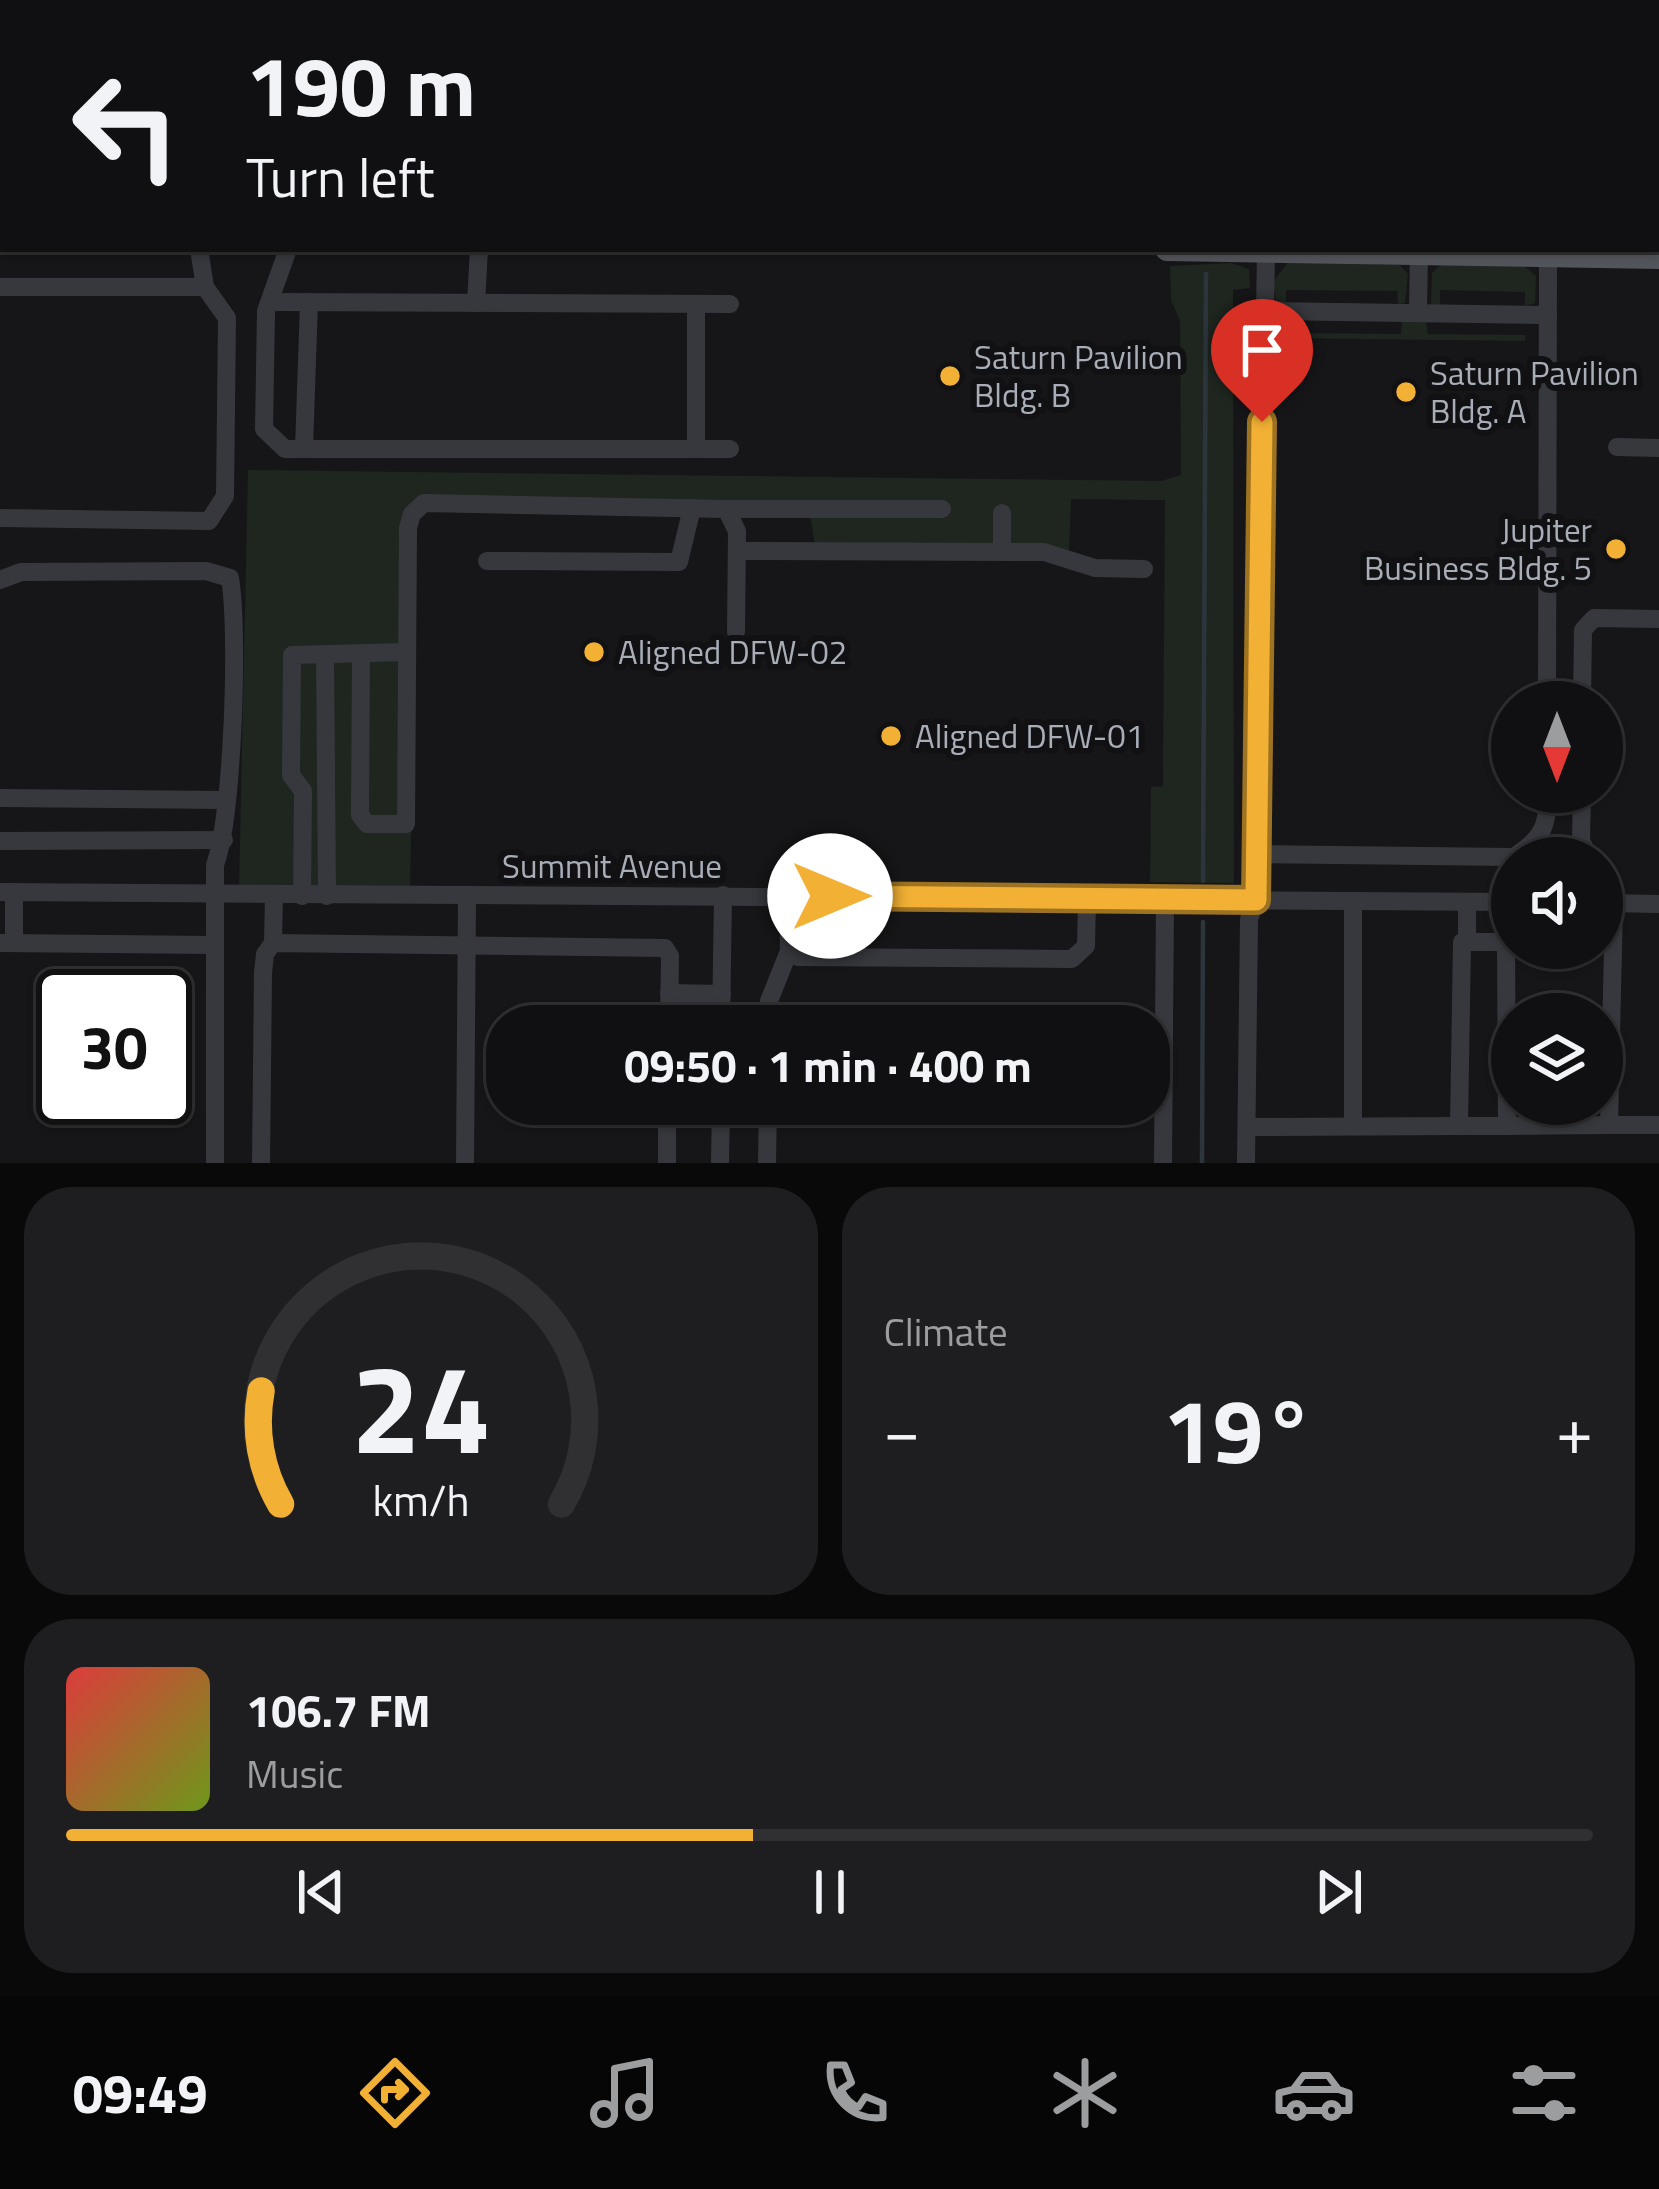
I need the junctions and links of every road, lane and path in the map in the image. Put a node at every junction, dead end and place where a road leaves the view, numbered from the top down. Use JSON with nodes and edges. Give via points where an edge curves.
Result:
{"nodes":[{"id":1,"x":200,"y":252,"type":"edge"},
{"id":2,"x":287,"y":252,"type":"edge"},
{"id":3,"x":479,"y":252,"type":"edge"},
{"id":4,"x":1266,"y":252,"type":"edge"},
{"id":5,"x":1419,"y":252,"type":"edge"},
{"id":6,"x":1505,"y":252,"type":"edge"},
{"id":7,"x":1548,"y":253,"type":"junction"},
{"id":8,"x":1659,"y":257,"type":"edge"},
{"id":9,"x":0,"y":286,"type":"edge"},
{"id":10,"x":206,"y":287,"type":"junction"},
{"id":11,"x":273,"y":302,"type":"junction"},
{"id":12,"x":309,"y":302,"type":"junction"},
{"id":13,"x":476,"y":303,"type":"junction"},
{"id":14,"x":696,"y":304,"type":"junction"},
{"id":15,"x":730,"y":304,"type":"dead end"},
{"id":16,"x":1264,"y":311,"type":"junction"},
{"id":17,"x":1418,"y":312,"type":"junction"},
{"id":18,"x":1548,"y":315,"type":"junction"},
{"id":19,"x":1617,"y":447,"type":"dead end"},
{"id":20,"x":1659,"y":448,"type":"edge"},
{"id":21,"x":304,"y":449,"type":"junction"},
{"id":22,"x":696,"y":449,"type":"junction"},
{"id":23,"x":730,"y":449,"type":"dead end"},
{"id":24,"x":692,"y":508,"type":"junction"},
{"id":25,"x":726,"y":509,"type":"junction"},
{"id":26,"x":942,"y":509,"type":"dead end"},
{"id":27,"x":1002,"y":513,"type":"dead end"},
{"id":28,"x":0,"y":518,"type":"edge"},
{"id":29,"x":738,"y":551,"type":"junction"},
{"id":30,"x":1002,"y":552,"type":"junction"},
{"id":31,"x":487,"y":561,"type":"dead end"},
{"id":32,"x":1144,"y":569,"type":"dead end"},
{"id":33,"x":0,"y":580,"type":"edge"},
{"id":34,"x":1659,"y":619,"type":"edge"},
{"id":35,"x":736,"y":632,"type":"dead end"},
{"id":36,"x":406,"y":652,"type":"junction"},
{"id":37,"x":361,"y":653,"type":"junction"},
{"id":38,"x":325,"y":654,"type":"junction"},
{"id":39,"x":1547,"y":681,"type":"edge"},
{"id":40,"x":1582,"y":681,"type":"edge"},
{"id":41,"x":303,"y":790,"type":"junction"},
{"id":42,"x":326,"y":790,"type":"junction"},
{"id":43,"x":0,"y":798,"type":"edge"},
{"id":44,"x":227,"y":800,"type":"junction"},
{"id":45,"x":224,"y":840,"type":"junction"},
{"id":46,"x":0,"y":841,"type":"edge"},
{"id":47,"x":302,"y":848,"type":"junction"},
{"id":48,"x":327,"y":849,"type":"junction"},
{"id":49,"x":1257,"y":854,"type":"junction"},
{"id":50,"x":1491,"y":858,"type":"edge"},
{"id":51,"x":7,"y":892,"type":"edge"},
{"id":52,"x":214,"y":894,"type":"junction"},
{"id":53,"x":722,"y":895,"type":"junction"},
{"id":54,"x":274,"y":896,"type":"junction"},
{"id":55,"x":302,"y":896,"type":"junction"},
{"id":56,"x":327,"y":896,"type":"junction"},
{"id":57,"x":788,"y":896,"type":"junction"},
{"id":58,"x":467,"y":897,"type":"junction"},
{"id":59,"x":1088,"y":898,"type":"junction"},
{"id":60,"x":1165,"y":898,"type":"junction"},
{"id":61,"x":1256,"y":900,"type":"junction"},
{"id":62,"x":1353,"y":901,"type":"junction"},
{"id":63,"x":1467,"y":902,"type":"junction"},
{"id":64,"x":1491,"y":902,"type":"edge"},
{"id":65,"x":1623,"y":903,"type":"edge"},
{"id":66,"x":1659,"y":904,"type":"edge"},
{"id":67,"x":1467,"y":942,"type":"junction"},
{"id":68,"x":7,"y":943,"type":"edge"},
{"id":69,"x":273,"y":944,"type":"junction"},
{"id":70,"x":214,"y":946,"type":"junction"},
{"id":71,"x":467,"y":946,"type":"junction"},
{"id":72,"x":789,"y":951,"type":"junction"},
{"id":73,"x":669,"y":993,"type":"junction"},
{"id":74,"x":722,"y":994,"type":"junction"},
{"id":75,"x":669,"y":1005,"type":"edge"},
{"id":76,"x":722,"y":1005,"type":"edge"},
{"id":77,"x":769,"y":1005,"type":"edge"},
{"id":78,"x":668,"y":1125,"type":"edge"},
{"id":79,"x":721,"y":1125,"type":"edge"},
{"id":80,"x":768,"y":1125,"type":"edge"},
{"id":81,"x":1609,"y":1125,"type":"edge"},
{"id":82,"x":1623,"y":1125,"type":"edge"},
{"id":83,"x":1659,"y":1125,"type":"edge"},
{"id":84,"x":1246,"y":1126,"type":"junction"},
{"id":85,"x":1353,"y":1126,"type":"junction"},
{"id":86,"x":1459,"y":1126,"type":"junction"},
{"id":87,"x":1507,"y":1126,"type":"junction"},
{"id":88,"x":215,"y":1163,"type":"edge"},
{"id":89,"x":261,"y":1163,"type":"edge"},
{"id":90,"x":465,"y":1163,"type":"edge"},
{"id":91,"x":667,"y":1163,"type":"edge"},
{"id":92,"x":720,"y":1163,"type":"edge"},
{"id":93,"x":767,"y":1163,"type":"edge"},
{"id":94,"x":1163,"y":1163,"type":"edge"},
{"id":95,"x":1246,"y":1163,"type":"edge"}],
"edges":[{"from":1,"to":10,"type":"street"},
{"from":2,"to":11,"type":"street"},
{"from":3,"to":13,"type":"street"},
{"from":4,"to":16,"type":"street"},
{"from":5,"to":17,"type":"street"},
{"from":6,"to":7,"type":"main road"},
{"from":7,"to":8,"type":"main road"},
{"from":7,"to":18,"type":"street"},
{"from":9,"to":10,"type":"street"},
{"from":10,"to":28,"type":"street","via":[[227,318],[225,496],[209,521]]},
{"from":11,"to":12,"type":"street"},
{"from":11,"to":21,"type":"street","via":[[266,311],[264,429],[285,449]]},
{"from":12,"to":13,"type":"street"},
{"from":12,"to":21,"type":"street"},
{"from":13,"to":14,"type":"street"},
{"from":14,"to":15,"type":"street"},
{"from":14,"to":22,"type":"street"},
{"from":16,"to":17,"type":"street"},
{"from":16,"to":49,"type":"street"},
{"from":17,"to":18,"type":"street"},
{"from":18,"to":39,"type":"street"},
{"from":19,"to":20,"type":"street"},
{"from":21,"to":22,"type":"street"},
{"from":22,"to":23,"type":"street"},
{"from":24,"to":25,"type":"street"},
{"from":24,"to":31,"type":"street","via":[[679,562]]},
{"from":24,"to":36,"type":"street","via":[[424,503],[408,528]]},
{"from":25,"to":26,"type":"street"},
{"from":25,"to":29,"type":"street"},
{"from":27,"to":30,"type":"street"},
{"from":29,"to":30,"type":"street"},
{"from":29,"to":35,"type":"street"},
{"from":30,"to":32,"type":"street"},
{"from":33,"to":44,"type":"street","via":[[21,572],[230,578]]},
{"from":34,"to":40,"type":"street","via":[[1594,618],[1583,630]]},
{"from":36,"to":37,"type":"street"},
{"from":36,"to":37,"type":"street","via":[[406,824],[367,824],[360,815]]},
{"from":37,"to":38,"type":"street"},
{"from":38,"to":41,"type":"street","via":[[292,655],[291,776]]},
{"from":38,"to":42,"type":"street"},
{"from":41,"to":42,"type":"street"},
{"from":41,"to":47,"type":"street"},
{"from":42,"to":48,"type":"street"},
{"from":43,"to":44,"type":"street"},
{"from":44,"to":45,"type":"street"},
{"from":45,"to":46,"type":"street"},
{"from":45,"to":52,"type":"street"},
{"from":47,"to":48,"type":"street"},
{"from":47,"to":55,"type":"street"},
{"from":48,"to":56,"type":"street"},
{"from":49,"to":50,"type":"street"},
{"from":49,"to":61,"type":"street"},
{"from":51,"to":52,"type":"street","name":"Summit Avenue"},
{"from":51,"to":68,"type":"street"},
{"from":52,"to":54,"type":"street","name":"Summit Avenue"},
{"from":52,"to":70,"type":"street"},
{"from":53,"to":57,"type":"street","name":"Summit Avenue"},
{"from":53,"to":58,"type":"street","name":"Summit Avenue"},
{"from":53,"to":74,"type":"street"},
{"from":54,"to":55,"type":"street","name":"Summit Avenue"},
{"from":54,"to":69,"type":"street"},
{"from":55,"to":56,"type":"street","name":"Summit Avenue"},
{"from":56,"to":58,"type":"street","name":"Summit Avenue"},
{"from":57,"to":59,"type":"street","name":"Summit Avenue"},
{"from":57,"to":72,"type":"street"},
{"from":58,"to":71,"type":"street"},
{"from":59,"to":60,"type":"street","name":"Summit Avenue"},
{"from":59,"to":72,"type":"street","via":[[1086,946],[1072,959]]},
{"from":60,"to":61,"type":"street","name":"Summit Avenue"},
{"from":60,"to":94,"type":"street"},
{"from":61,"to":62,"type":"street","name":"Summit Avenue"},
{"from":61,"to":84,"type":"street"},
{"from":62,"to":63,"type":"street","name":"Summit Avenue"},
{"from":62,"to":85,"type":"street"},
{"from":63,"to":64,"type":"street","name":"Summit Avenue"},
{"from":63,"to":67,"type":"street"},
{"from":65,"to":66,"type":"street"},
{"from":67,"to":86,"type":"street"},
{"from":67,"to":87,"type":"street","via":[[1506,943]]},
{"from":68,"to":70,"type":"street"},
{"from":69,"to":71,"type":"street"},
{"from":69,"to":89,"type":"street","via":[[263,973]]},
{"from":70,"to":88,"type":"street"},
{"from":71,"to":73,"type":"street","via":[[665,948]]},
{"from":71,"to":90,"type":"street"},
{"from":72,"to":77,"type":"street"},
{"from":73,"to":74,"type":"street"},
{"from":73,"to":75,"type":"street"},
{"from":74,"to":76,"type":"street"},
{"from":78,"to":91,"type":"street"},
{"from":79,"to":92,"type":"street"},
{"from":80,"to":93,"type":"street"},
{"from":81,"to":87,"type":"street"},
{"from":82,"to":83,"type":"street"},
{"from":84,"to":85,"type":"street"},
{"from":84,"to":95,"type":"street"},
{"from":85,"to":86,"type":"street"},
{"from":86,"to":87,"type":"street"}]}
